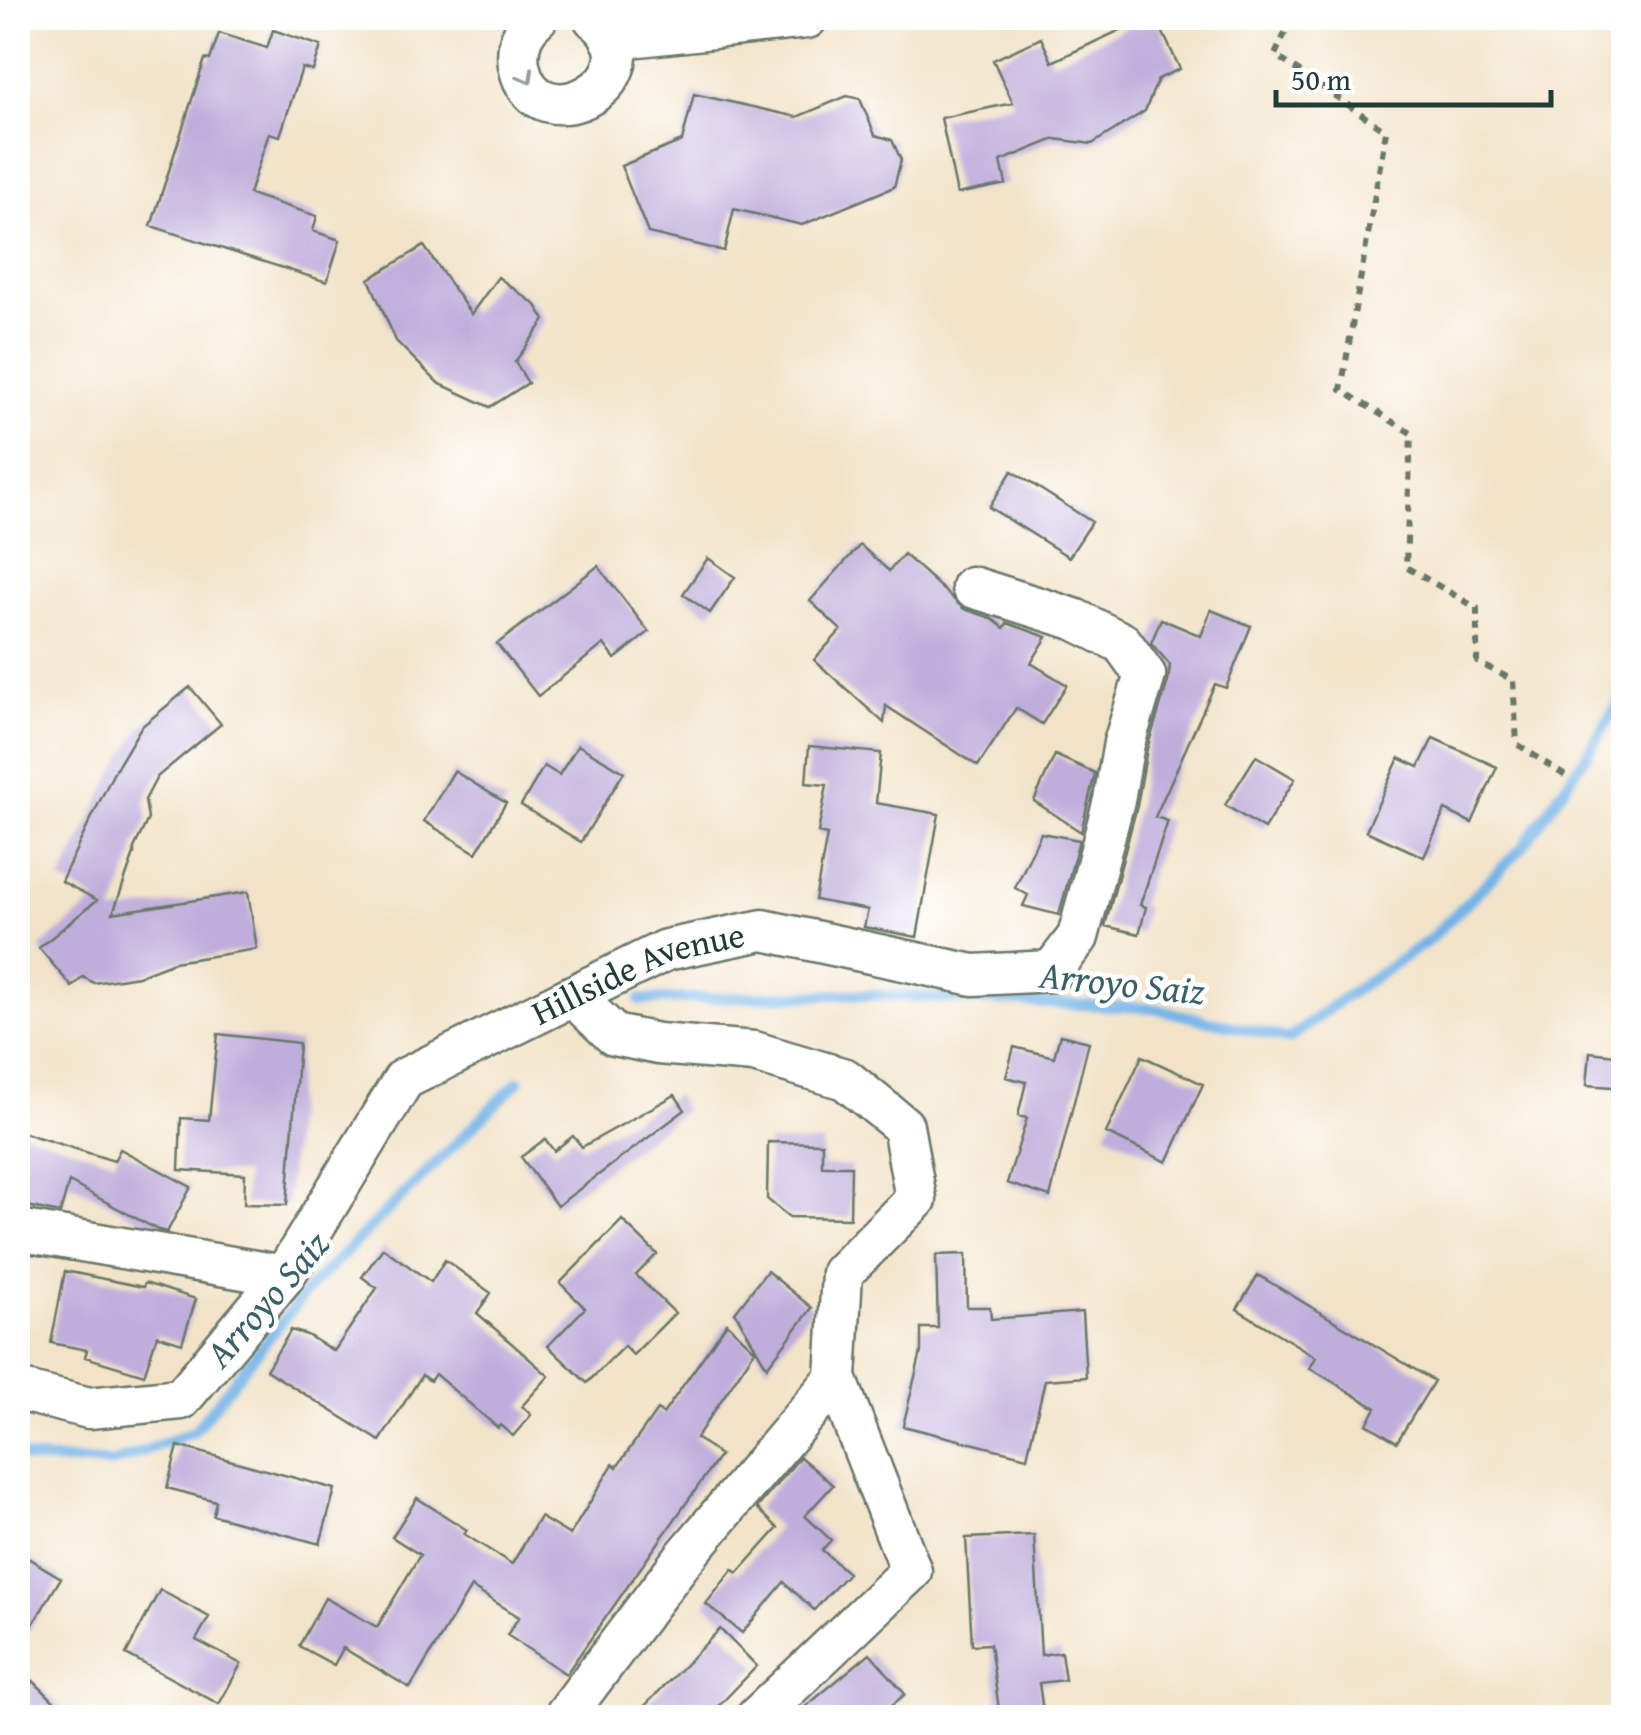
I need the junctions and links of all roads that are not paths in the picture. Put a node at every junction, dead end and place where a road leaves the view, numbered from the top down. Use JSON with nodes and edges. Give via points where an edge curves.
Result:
{"nodes":[{"id":1,"x":537,"y":18,"type":"edge"},
{"id":2,"x":806,"y":18,"type":"edge"},
{"id":3,"x":603,"y":28,"type":"edge"},
{"id":4,"x":972,"y":587,"type":"dead end"},
{"id":5,"x":573,"y":996,"type":"junction"},
{"id":6,"x":18,"y":1230,"type":"edge"},
{"id":7,"x":284,"y":1276,"type":"junction"},
{"id":8,"x":836,"y":1378,"type":"junction"},
{"id":9,"x":18,"y":1390,"type":"edge"},
{"id":10,"x":563,"y":1718,"type":"edge"},
{"id":11,"x":756,"y":1718,"type":"edge"}],
"edges":[{"from":1,"to":3,"type":"street","one_way":true,"via":[[520,39],[520,72],[553,102],[583,101],[606,83],[614,54]]},
{"from":2,"to":3,"type":"street"},
{"from":4,"to":5,"type":"street","name":"Hillside Avenue","via":[[1074,618],[1122,642],[1145,675],[1078,937],[1052,970],[973,975],[763,930],[666,950]]},
{"from":5,"to":7,"type":"street","name":"Hillside Avenue","via":[[404,1080]]},
{"from":5,"to":8,"type":"street","via":[[614,1036],[754,1052],[845,1079],[903,1126],[916,1199],[842,1273]]},
{"from":6,"to":7,"type":"street"},
{"from":7,"to":9,"type":"street","name":"Hillside Avenue","via":[[181,1399],[90,1408]]},
{"from":8,"to":10,"type":"street"},
{"from":8,"to":11,"type":"street","via":[[910,1571]]}]}
